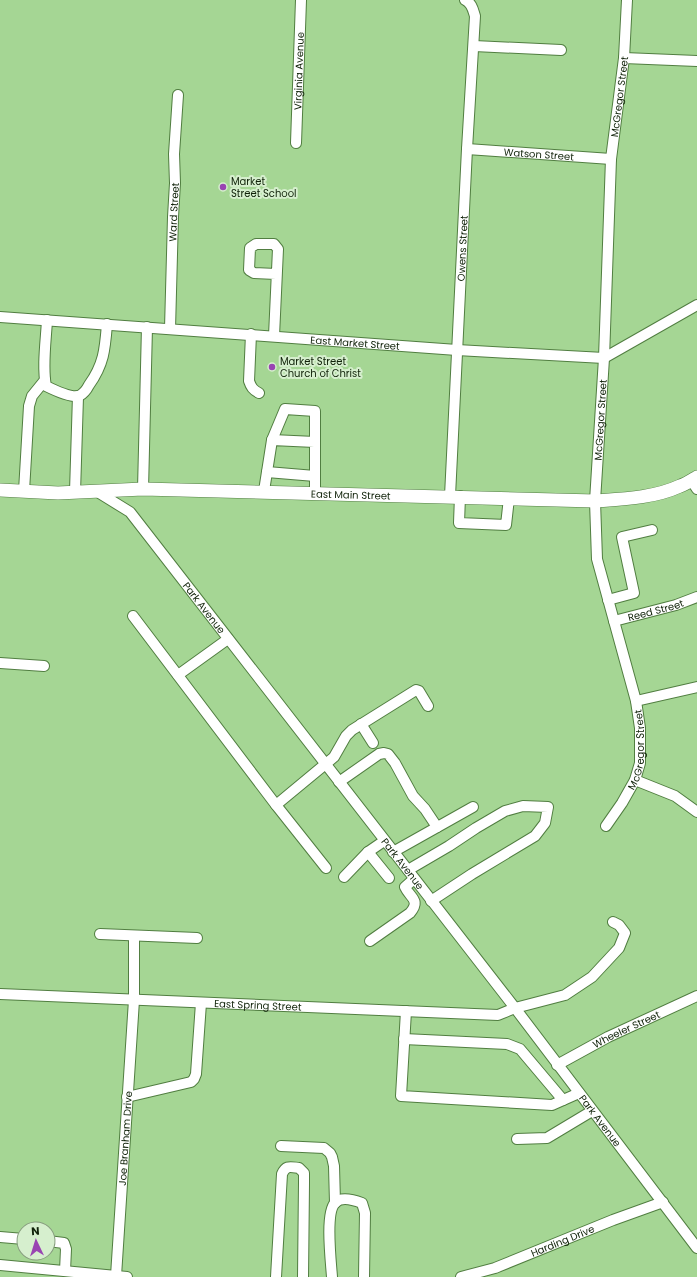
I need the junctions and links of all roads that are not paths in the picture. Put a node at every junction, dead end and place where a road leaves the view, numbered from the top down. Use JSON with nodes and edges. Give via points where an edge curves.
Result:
{"nodes":[{"id":1,"x":301,"y":0,"type":"edge"},
{"id":2,"x":627,"y":0,"type":"edge"},
{"id":3,"x":467,"y":1,"type":"edge"},
{"id":4,"x":474,"y":46,"type":"junction"},
{"id":5,"x":560,"y":50,"type":"dead end"},
{"id":6,"x":624,"y":58,"type":"junction"},
{"id":7,"x":697,"y":61,"type":"edge"},
{"id":8,"x":178,"y":95,"type":"dead end"},
{"id":9,"x":296,"y":142,"type":"dead end"},
{"id":10,"x":467,"y":149,"type":"junction"},
{"id":11,"x":611,"y":159,"type":"junction"},
{"id":12,"x":276,"y":274,"type":"dead end"},
{"id":13,"x":697,"y":305,"type":"edge"},
{"id":14,"x":0,"y":317,"type":"edge"},
{"id":15,"x":47,"y":320,"type":"junction"},
{"id":16,"x":107,"y":324,"type":"junction"},
{"id":17,"x":147,"y":327,"type":"junction"},
{"id":18,"x":170,"y":329,"type":"junction"},
{"id":19,"x":251,"y":334,"type":"junction"},
{"id":20,"x":274,"y":336,"type":"junction"},
{"id":21,"x":457,"y":350,"type":"junction"},
{"id":22,"x":604,"y":358,"type":"junction"},
{"id":23,"x":45,"y":380,"type":"junction"},
{"id":24,"x":259,"y":393,"type":"dead end"},
{"id":25,"x":78,"y":396,"type":"junction"},
{"id":26,"x":272,"y":440,"type":"junction"},
{"id":27,"x":316,"y":442,"type":"junction"},
{"id":28,"x":267,"y":472,"type":"junction"},
{"id":29,"x":315,"y":476,"type":"junction"},
{"id":30,"x":695,"y":482,"type":"edge"},
{"id":31,"x":143,"y":488,"type":"junction"},
{"id":32,"x":0,"y":490,"type":"edge"},
{"id":33,"x":24,"y":491,"type":"junction"},
{"id":34,"x":96,"y":491,"type":"junction"},
{"id":35,"x":264,"y":491,"type":"junction"},
{"id":36,"x":75,"y":492,"type":"junction"},
{"id":37,"x":315,"y":492,"type":"junction"},
{"id":38,"x":455,"y":496,"type":"junction"},
{"id":39,"x":508,"y":498,"type":"junction"},
{"id":40,"x":595,"y":501,"type":"junction"},
{"id":41,"x":652,"y":530,"type":"dead end"},
{"id":42,"x":697,"y":597,"type":"edge"},
{"id":43,"x":608,"y":600,"type":"junction"},
{"id":44,"x":133,"y":616,"type":"dead end"},
{"id":45,"x":614,"y":621,"type":"junction"},
{"id":46,"x":228,"y":639,"type":"junction"},
{"id":47,"x":0,"y":663,"type":"edge"},
{"id":48,"x":44,"y":666,"type":"dead end"},
{"id":49,"x":178,"y":675,"type":"junction"},
{"id":50,"x":697,"y":687,"type":"edge"},
{"id":51,"x":636,"y":701,"type":"junction"},
{"id":52,"x":428,"y":706,"type":"dead end"},
{"id":53,"x":361,"y":724,"type":"junction"},
{"id":54,"x":372,"y":743,"type":"dead end"},
{"id":55,"x":326,"y":765,"type":"junction"},
{"id":56,"x":635,"y":780,"type":"junction"},
{"id":57,"x":339,"y":782,"type":"junction"},
{"id":58,"x":276,"y":805,"type":"junction"},
{"id":59,"x":472,"y":807,"type":"dead end"},
{"id":60,"x":697,"y":812,"type":"edge"},
{"id":61,"x":606,"y":826,"type":"dead end"},
{"id":62,"x":437,"y":827,"type":"junction"},
{"id":63,"x":384,"y":841,"type":"junction"},
{"id":64,"x":368,"y":852,"type":"junction"},
{"id":65,"x":393,"y":852,"type":"junction"},
{"id":66,"x":326,"y":868,"type":"dead end"},
{"id":67,"x":408,"y":870,"type":"junction"},
{"id":68,"x":344,"y":877,"type":"dead end"},
{"id":69,"x":389,"y":878,"type":"dead end"},
{"id":70,"x":414,"y":879,"type":"junction"},
{"id":71,"x":431,"y":901,"type":"junction"},
{"id":72,"x":613,"y":922,"type":"dead end"},
{"id":73,"x":100,"y":934,"type":"dead end"},
{"id":74,"x":134,"y":936,"type":"junction"},
{"id":75,"x":197,"y":938,"type":"dead end"},
{"id":76,"x":370,"y":941,"type":"dead end"},
{"id":77,"x":0,"y":994,"type":"edge"},
{"id":78,"x":697,"y":996,"type":"edge"},
{"id":79,"x":134,"y":1000,"type":"junction"},
{"id":80,"x":202,"y":1003,"type":"junction"},
{"id":81,"x":515,"y":1008,"type":"junction"},
{"id":82,"x":406,"y":1011,"type":"junction"},
{"id":83,"x":404,"y":1039,"type":"junction"},
{"id":84,"x":557,"y":1065,"type":"junction"},
{"id":85,"x":579,"y":1093,"type":"junction"},
{"id":86,"x":127,"y":1097,"type":"junction"},
{"id":87,"x":563,"y":1100,"type":"junction"},
{"id":88,"x":592,"y":1110,"type":"junction"},
{"id":89,"x":517,"y":1139,"type":"dead end"},
{"id":90,"x":281,"y":1146,"type":"dead end"},
{"id":91,"x":662,"y":1202,"type":"junction"},
{"id":92,"x":335,"y":1203,"type":"junction"},
{"id":93,"x":0,"y":1237,"type":"edge"},
{"id":94,"x":16,"y":1238,"type":"edge"},
{"id":95,"x":56,"y":1242,"type":"edge"},
{"id":96,"x":697,"y":1248,"type":"edge"},
{"id":97,"x":0,"y":1265,"type":"edge"},
{"id":98,"x":65,"y":1271,"type":"junction"},
{"id":99,"x":116,"y":1276,"type":"edge"},
{"id":100,"x":127,"y":1277,"type":"edge"},
{"id":101,"x":276,"y":1277,"type":"edge"},
{"id":102,"x":303,"y":1277,"type":"edge"},
{"id":103,"x":332,"y":1277,"type":"edge"},
{"id":104,"x":364,"y":1277,"type":"edge"},
{"id":105,"x":463,"y":1277,"type":"edge"}],
"edges":[{"from":1,"to":9,"type":"street","name":"Virginia Avenue"},
{"from":2,"to":6,"type":"street","name":"McGregor Street"},
{"from":3,"to":4,"type":"street","name":"Owens Street","via":[[473,7],[476,16]]},
{"from":4,"to":5,"type":"street"},
{"from":4,"to":10,"type":"street","name":"Owens Street"},
{"from":6,"to":7,"type":"street"},
{"from":6,"to":11,"type":"street","name":"McGregor Street"},
{"from":8,"to":18,"type":"street","name":"Ward Street"},
{"from":10,"to":11,"type":"street","name":"Watson Street"},
{"from":10,"to":21,"type":"street","name":"Owens Street"},
{"from":11,"to":22,"type":"street","name":"McGregor Street"},
{"from":12,"to":20,"type":"street"},
{"from":13,"to":22,"type":"street"},
{"from":14,"to":15,"type":"street","name":"East Market Street"},
{"from":15,"to":16,"type":"street","name":"East Market Street"},
{"from":15,"to":23,"type":"street"},
{"from":16,"to":17,"type":"street","name":"East Market Street"},
{"from":16,"to":25,"type":"street","via":[[102,362],[97,374]]},
{"from":17,"to":18,"type":"street","name":"East Market Street"},
{"from":17,"to":31,"type":"street"},
{"from":18,"to":19,"type":"street","name":"East Market Street"},
{"from":19,"to":20,"type":"street","name":"East Market Street"},
{"from":19,"to":24,"type":"street","via":[[249,381],[250,386]]},
{"from":20,"to":21,"type":"street","name":"East Market Street"},
{"from":21,"to":22,"type":"street","name":"East Market Street"},
{"from":21,"to":38,"type":"street","name":"Owens Street"},
{"from":22,"to":40,"type":"street","name":"McGregor Street"},
{"from":23,"to":25,"type":"street","via":[[46,386]]},
{"from":23,"to":33,"type":"street","via":[[32,396],[29,406]]},
{"from":25,"to":36,"type":"street"},
{"from":26,"to":27,"type":"street"},
{"from":26,"to":27,"type":"street","via":[[285,409],[315,412]]},
{"from":26,"to":28,"type":"street"},
{"from":27,"to":29,"type":"street"},
{"from":28,"to":29,"type":"street"},
{"from":28,"to":35,"type":"street"},
{"from":29,"to":37,"type":"street"},
{"from":30,"to":40,"type":"main road","name":"East Main Street","via":[[639,498]]},
{"from":31,"to":34,"type":"main road","name":"East Main Street"},
{"from":31,"to":35,"type":"main road","name":"East Main Street"},
{"from":32,"to":33,"type":"main road","name":"East Main Street"},
{"from":33,"to":36,"type":"main road","name":"East Main Street"},
{"from":34,"to":36,"type":"main road","name":"East Main Street"},
{"from":34,"to":46,"type":"street","name":"Park Avenue","via":[[130,512]]},
{"from":35,"to":37,"type":"main road","name":"East Main Street"},
{"from":37,"to":38,"type":"main road","name":"East Main Street"},
{"from":38,"to":39,"type":"main road","name":"East Main Street"},
{"from":38,"to":39,"type":"street","name":"Owens Street","via":[[459,523],[506,525]]},
{"from":39,"to":40,"type":"main road","name":"East Main Street"},
{"from":40,"to":43,"type":"street","name":"McGregor Street","via":[[597,560]]},
{"from":41,"to":43,"type":"street","via":[[622,537],[634,593]]},
{"from":42,"to":45,"type":"street","name":"Reed Street"},
{"from":43,"to":45,"type":"street","name":"McGregor Street"},
{"from":44,"to":49,"type":"street"},
{"from":45,"to":51,"type":"street","name":"McGregor Street"},
{"from":46,"to":49,"type":"street"},
{"from":46,"to":55,"type":"street","name":"Park Avenue"},
{"from":47,"to":48,"type":"street"},
{"from":49,"to":58,"type":"street"},
{"from":50,"to":51,"type":"street"},
{"from":51,"to":56,"type":"street","name":"McGregor Street","via":[[640,728],[640,763]]},
{"from":52,"to":53,"type":"street","via":[[416,690]]},
{"from":53,"to":54,"type":"street"},
{"from":53,"to":55,"type":"street","via":[[346,736],[334,757]]},
{"from":55,"to":57,"type":"street","name":"Park Avenue"},
{"from":55,"to":58,"type":"street"},
{"from":56,"to":60,"type":"street","via":[[675,796]]},
{"from":56,"to":61,"type":"street","name":"McGregor Street"},
{"from":57,"to":62,"type":"street","via":[[380,754],[388,754],[413,796]]},
{"from":57,"to":63,"type":"street","name":"Park Avenue"},
{"from":58,"to":66,"type":"street"},
{"from":59,"to":62,"type":"street"},
{"from":62,"to":65,"type":"street"},
{"from":63,"to":64,"type":"street"},
{"from":63,"to":65,"type":"street","name":"Park Avenue"},
{"from":64,"to":68,"type":"street"},
{"from":64,"to":69,"type":"street"},
{"from":65,"to":67,"type":"street","name":"Park Avenue"},
{"from":67,"to":70,"type":"street","name":"Park Avenue"},
{"from":67,"to":71,"type":"street","via":[[505,812],[523,806],[548,806],[545,823],[535,836]]},
{"from":70,"to":71,"type":"street","name":"Park Avenue"},
{"from":70,"to":76,"type":"street","via":[[405,887],[415,907]]},
{"from":71,"to":81,"type":"street","name":"Park Avenue"},
{"from":72,"to":81,"type":"street","name":"East Spring Street","via":[[625,933],[619,948],[592,977],[564,995]]},
{"from":73,"to":74,"type":"street"},
{"from":74,"to":75,"type":"street"},
{"from":74,"to":79,"type":"street","name":"Joe Branham Drive"},
{"from":77,"to":79,"type":"street","name":"East Spring Street"},
{"from":78,"to":84,"type":"street","name":"Wheeler Street","via":[[608,1037]]},
{"from":79,"to":80,"type":"street","name":"East Spring Street"},
{"from":79,"to":86,"type":"street","name":"Joe Branham Drive"},
{"from":80,"to":82,"type":"street","name":"East Spring Street"},
{"from":80,"to":86,"type":"street","via":[[194,1080]]},
{"from":81,"to":82,"type":"street","name":"East Spring Street","via":[[498,1015]]},
{"from":81,"to":84,"type":"street","name":"Park Avenue"},
{"from":82,"to":83,"type":"street"},
{"from":83,"to":87,"type":"street","via":[[507,1044],[520,1049]]},
{"from":83,"to":87,"type":"street","via":[[401,1096],[552,1105]]},
{"from":84,"to":85,"type":"street","name":"Park Avenue"},
{"from":85,"to":87,"type":"street"},
{"from":85,"to":88,"type":"street","name":"Park Avenue"},
{"from":86,"to":99,"type":"street","name":"Joe Branham Drive"},
{"from":88,"to":89,"type":"street","via":[[547,1138]]},
{"from":88,"to":91,"type":"street","name":"Park Avenue"},
{"from":90,"to":92,"type":"street","via":[[324,1148],[330,1152],[334,1166]]},
{"from":91,"to":96,"type":"street","name":"Park Avenue"},
{"from":91,"to":105,"type":"street","name":"Harding Drive","via":[[495,1268]]},
{"from":92,"to":103,"type":"street","via":[[330,1220]]},
{"from":92,"to":104,"type":"street","via":[[340,1200],[354,1200],[364,1206]]},
{"from":93,"to":94,"type":"street"},
{"from":95,"to":98,"type":"street","via":[[64,1243],[66,1249]]},
{"from":97,"to":98,"type":"street"},
{"from":98,"to":99,"type":"street"},
{"from":99,"to":100,"type":"street"},
{"from":101,"to":102,"type":"street","via":[[282,1174],[284,1169],[290,1166],[299,1168],[304,1173]]}]}
